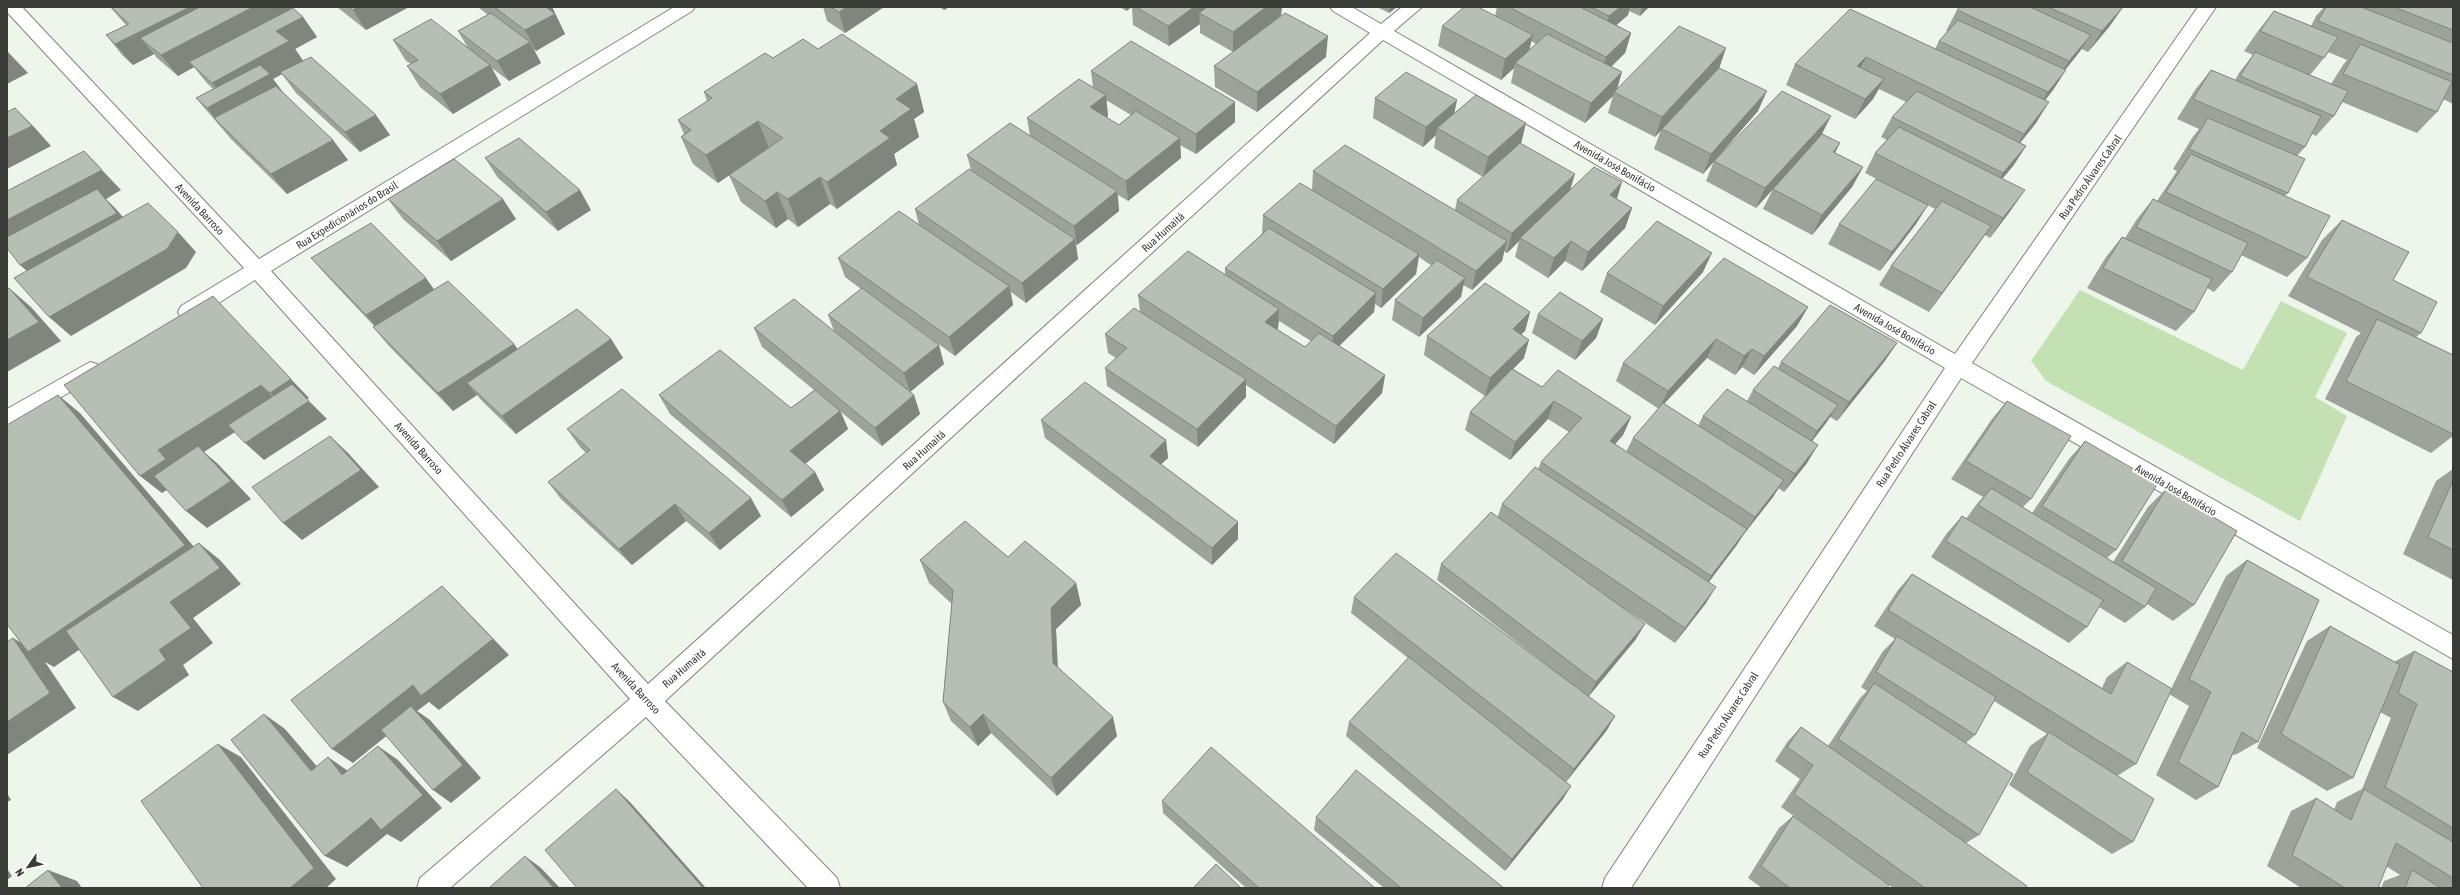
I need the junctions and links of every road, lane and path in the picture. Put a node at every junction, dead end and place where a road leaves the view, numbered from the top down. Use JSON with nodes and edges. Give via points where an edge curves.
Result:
{"nodes":[{"id":1,"x":12,"y":7,"type":"edge"},
{"id":2,"x":686,"y":7,"type":"edge"},
{"id":3,"x":1339,"y":7,"type":"edge"},
{"id":4,"x":1413,"y":7,"type":"edge"},
{"id":5,"x":2207,"y":7,"type":"edge"},
{"id":6,"x":1383,"y":31,"type":"junction"},
{"id":7,"x":258,"y":270,"type":"junction"},
{"id":8,"x":170,"y":323,"type":"edge"},
{"id":9,"x":109,"y":359,"type":"edge"},
{"id":10,"x":1959,"y":366,"type":"junction"},
{"id":11,"x":7,"y":420,"type":"edge"},
{"id":12,"x":2453,"y":648,"type":"edge"},
{"id":13,"x":647,"y":700,"type":"junction"},
{"id":14,"x":430,"y":888,"type":"edge"},
{"id":15,"x":827,"y":888,"type":"edge"},
{"id":16,"x":1615,"y":888,"type":"edge"}],
"edges":[{"from":1,"to":7,"type":"street","name":"Avenida Barroso"},
{"from":2,"to":7,"type":"street","name":"Rua Expedicionários do Brasil"},
{"from":3,"to":6,"type":"street","name":"Avenida José Bonifácio"},
{"from":4,"to":6,"type":"street","name":"Rua Humaitá"},
{"from":5,"to":10,"type":"street","name":"Rua Pedro Álvares Cabral"},
{"from":6,"to":10,"type":"street","name":"Avenida José Bonifácio"},
{"from":6,"to":13,"type":"street","name":"Rua Humaitá","via":[[703,652]]},
{"from":7,"to":8,"type":"street","name":"Rua Expedicionários do Brasil"},
{"from":7,"to":13,"type":"street","name":"Avenida Barroso"},
{"from":9,"to":11,"type":"street"},
{"from":10,"to":12,"type":"street","name":"Avenida José Bonifácio"},
{"from":10,"to":16,"type":"street","name":"Rua Pedro Álvares Cabral"},
{"from":13,"to":14,"type":"street","name":"Rua Humaitá"},
{"from":13,"to":15,"type":"street","name":"Avenida Barroso"}]}
